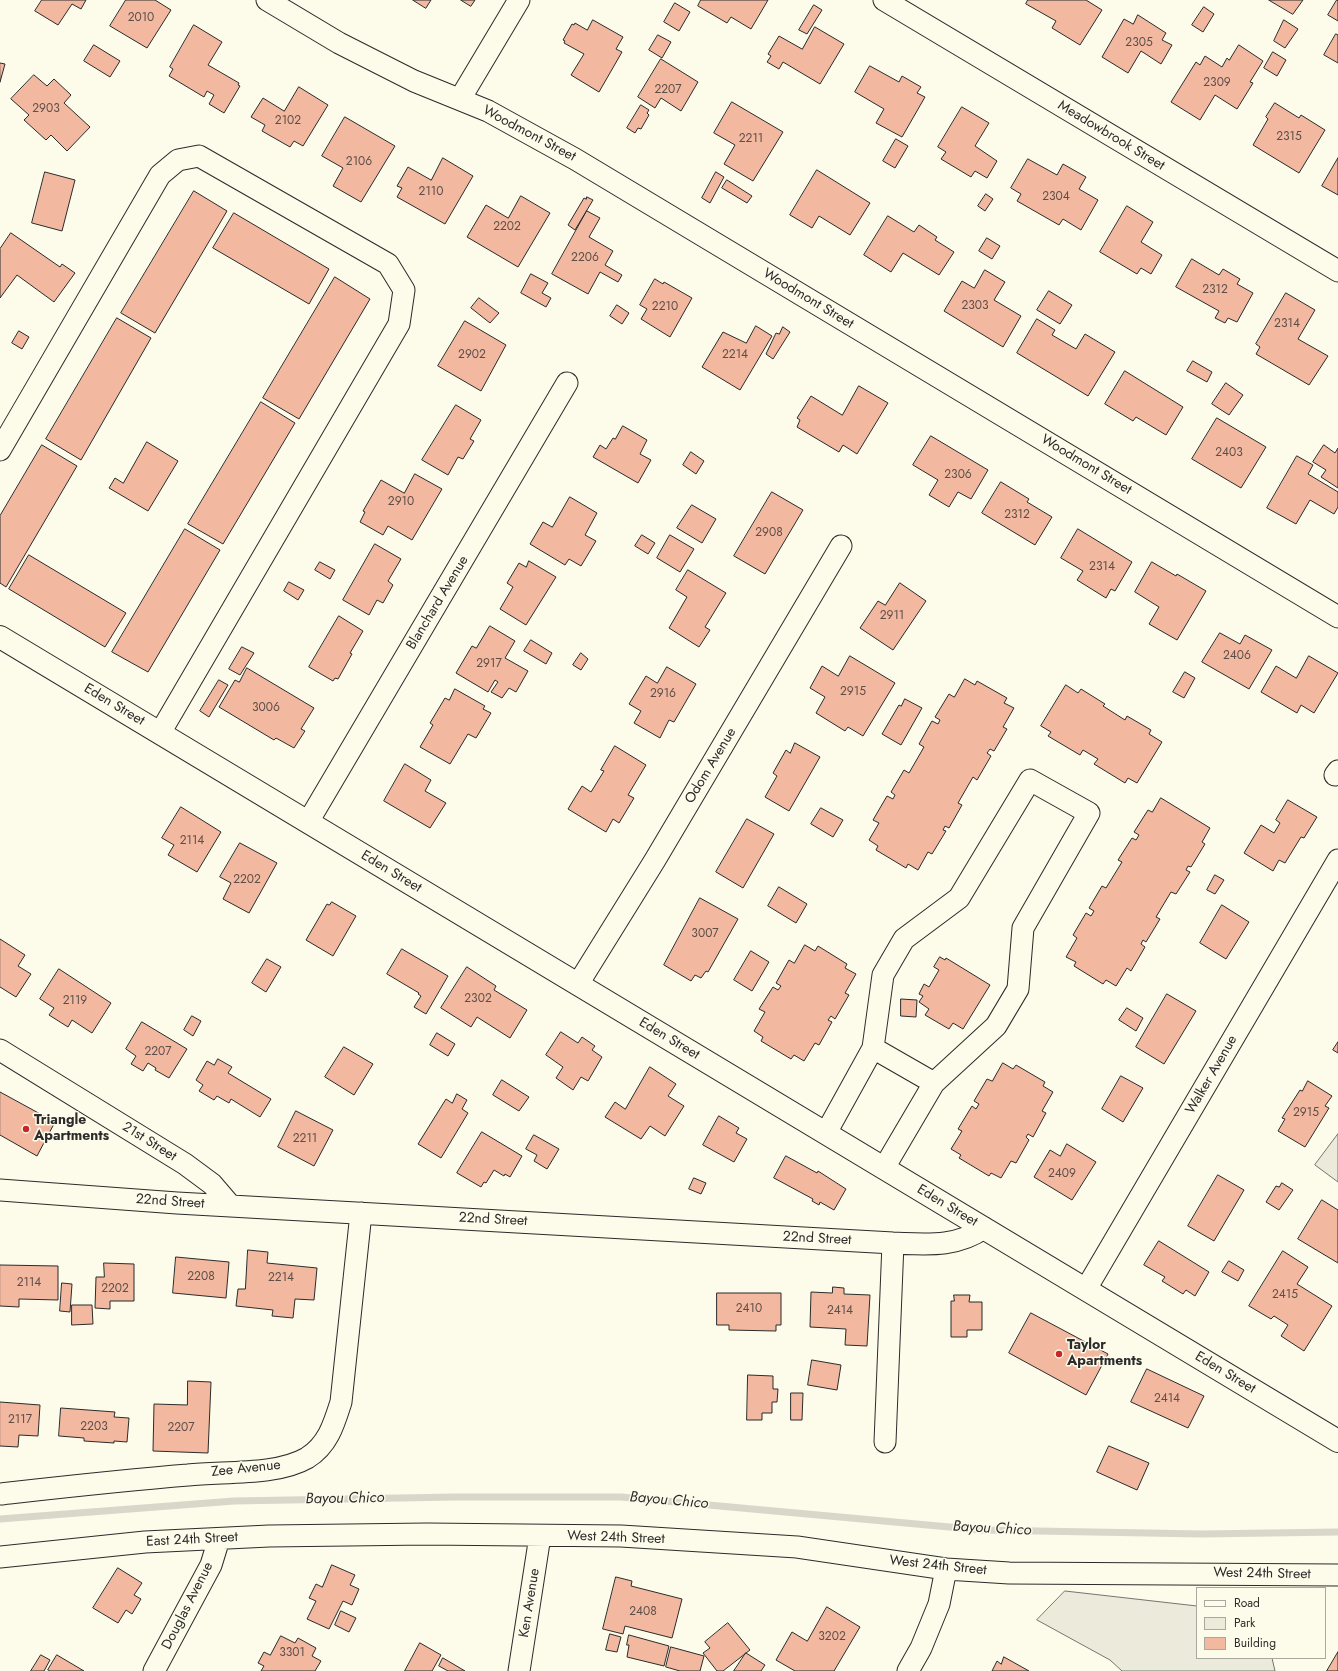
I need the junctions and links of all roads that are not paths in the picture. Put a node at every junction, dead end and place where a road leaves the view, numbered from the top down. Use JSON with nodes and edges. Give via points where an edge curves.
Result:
{"nodes":[{"id":1,"x":267,"y":0,"type":"edge"},
{"id":2,"x":519,"y":0,"type":"edge"},
{"id":3,"x":884,"y":0,"type":"edge"},
{"id":4,"x":460,"y":99,"type":"junction"},
{"id":5,"x":1338,"y":271,"type":"edge"},
{"id":6,"x":567,"y":383,"type":"dead end"},
{"id":7,"x":0,"y":450,"type":"edge"},
{"id":8,"x":840,"y":546,"type":"dead end"},
{"id":9,"x":1338,"y":617,"type":"edge"},
{"id":10,"x":0,"y":638,"type":"edge"},
{"id":11,"x":160,"y":733,"type":"junction"},
{"id":12,"x":308,"y":822,"type":"junction"},
{"id":13,"x":1338,"y":860,"type":"edge"},
{"id":14,"x":578,"y":984,"type":"junction"},
{"id":15,"x":873,"y":1048,"type":"junction"},
{"id":16,"x":0,"y":1050,"type":"edge"},
{"id":17,"x":934,"y":1083,"type":"junction"},
{"id":18,"x":826,"y":1133,"type":"junction"},
{"id":19,"x":884,"y":1168,"type":"junction"},
{"id":20,"x":0,"y":1190,"type":"edge"},
{"id":21,"x":230,"y":1205,"type":"junction"},
{"id":22,"x":361,"y":1213,"type":"junction"},
{"id":23,"x":984,"y":1228,"type":"junction"},
{"id":24,"x":893,"y":1243,"type":"junction"},
{"id":25,"x":1086,"y":1289,"type":"junction"},
{"id":26,"x":1338,"y":1440,"type":"edge"},
{"id":27,"x":885,"y":1442,"type":"dead end"},
{"id":28,"x":0,"y":1494,"type":"edge"},
{"id":29,"x":540,"y":1536,"type":"junction"},
{"id":30,"x":219,"y":1539,"type":"junction"},
{"id":31,"x":0,"y":1557,"type":"edge"},
{"id":32,"x":946,"y":1569,"type":"junction"},
{"id":33,"x":1338,"y":1576,"type":"edge"},
{"id":34,"x":154,"y":1671,"type":"edge"},
{"id":35,"x":518,"y":1671,"type":"edge"},
{"id":36,"x":908,"y":1671,"type":"edge"}],
"edges":[{"from":1,"to":4,"type":"street","name":"Woodmont Street","via":[[360,54],[414,81]]},
{"from":2,"to":4,"type":"street"},
{"from":3,"to":5,"type":"street","name":"Meadowbrook Street"},
{"from":4,"to":9,"type":"street","name":"Woodmont Street","via":[[488,111],[576,159]]},
{"from":6,"to":12,"type":"street","name":"Blanchard Avenue"},
{"from":7,"to":11,"type":"street","via":[[160,175],[178,160],[199,156],[388,264],[404,290],[399,324]]},
{"from":8,"to":14,"type":"street","name":"Odom Avenue","via":[[655,860]]},
{"from":10,"to":11,"type":"street","name":"Eden Street"},
{"from":11,"to":12,"type":"street","name":"Eden Street"},
{"from":12,"to":14,"type":"street","name":"Eden Street"},
{"from":13,"to":25,"type":"street","name":"Walker Avenue"},
{"from":14,"to":18,"type":"street","name":"Eden Street"},
{"from":15,"to":17,"type":"street"},
{"from":15,"to":17,"type":"street","via":[[883,975],[904,939],[959,898],[1030,780],[1089,813],[1023,928],[1018,990],[996,1026]]},
{"from":15,"to":18,"type":"street"},
{"from":16,"to":21,"type":"street","name":"21st Street","via":[[185,1164],[212,1184]]},
{"from":17,"to":19,"type":"street"},
{"from":18,"to":19,"type":"street","name":"Eden Street"},
{"from":19,"to":23,"type":"street","name":"Eden Street"},
{"from":20,"to":21,"type":"street","name":"22nd Street"},
{"from":21,"to":22,"type":"street","name":"22nd Street"},
{"from":22,"to":24,"type":"street","name":"22nd Street"},
{"from":22,"to":28,"type":"street","name":"Zee Avenue","via":[[341,1402],[332,1431],[321,1447],[307,1458],[291,1464],[250,1472],[190,1474]]},
{"from":23,"to":24,"type":"street","name":"22nd Street","via":[[976,1234],[943,1244]]},
{"from":23,"to":25,"type":"street","name":"Eden Street"},
{"from":24,"to":27,"type":"street"},
{"from":25,"to":26,"type":"street","name":"Eden Street"},
{"from":29,"to":30,"type":"street","name":"East 24th Street","via":[[269,1536]]},
{"from":29,"to":32,"type":"street","name":"West 24th Street","via":[[621,1536],[797,1547]]},
{"from":29,"to":35,"type":"street","name":"Ken Avenue"},
{"from":30,"to":31,"type":"street","name":"East 24th Street","via":[[145,1542]]},
{"from":30,"to":34,"type":"street","name":"Douglas Avenue","via":[[211,1565]]},
{"from":32,"to":33,"type":"street","name":"West 24th Street","via":[[1025,1573]]},
{"from":32,"to":36,"type":"street","via":[[939,1604],[921,1648]]}]}
